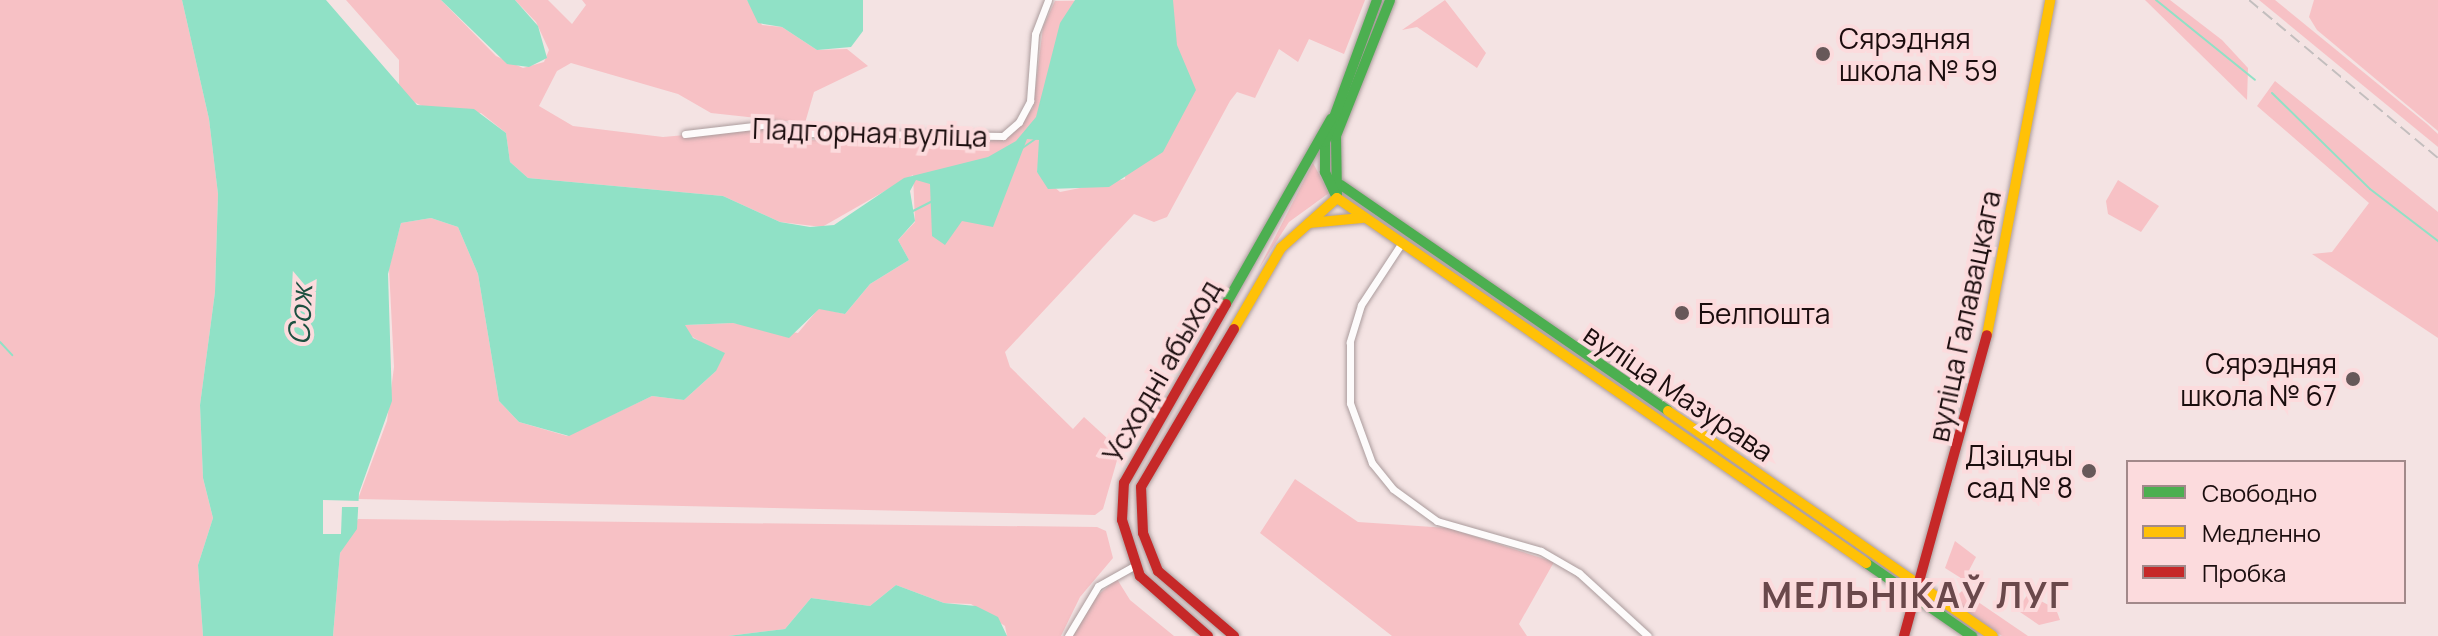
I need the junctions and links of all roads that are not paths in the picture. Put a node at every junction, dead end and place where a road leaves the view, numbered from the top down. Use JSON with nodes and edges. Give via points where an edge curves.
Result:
{"nodes":[{"id":1,"x":1048,"y":0,"type":"edge"},
{"id":2,"x":1377,"y":0,"type":"edge"},
{"id":3,"x":1390,"y":0,"type":"edge"},
{"id":4,"x":2050,"y":0,"type":"edge"},
{"id":5,"x":1331,"y":119,"type":"junction"},
{"id":6,"x":685,"y":134,"type":"dead end"},
{"id":7,"x":1341,"y":185,"type":"junction"},
{"id":8,"x":1337,"y":198,"type":"junction"},
{"id":9,"x":1362,"y":218,"type":"junction"},
{"id":10,"x":1297,"y":228,"type":"junction"},
{"id":11,"x":1408,"y":235,"type":"junction"},
{"id":12,"x":1401,"y":244,"type":"junction"},
{"id":13,"x":1241,"y":282,"type":"junction"},
{"id":14,"x":1255,"y":290,"type":"junction"},
{"id":15,"x":1134,"y":566,"type":"junction"},
{"id":16,"x":1920,"y":587,"type":"junction"},
{"id":17,"x":1917,"y":599,"type":"junction"},
{"id":18,"x":1068,"y":636,"type":"edge"},
{"id":19,"x":1208,"y":636,"type":"edge"},
{"id":20,"x":1234,"y":636,"type":"edge"},
{"id":21,"x":1648,"y":636,"type":"edge"},
{"id":22,"x":1904,"y":636,"type":"edge"},
{"id":23,"x":1972,"y":636,"type":"edge"},
{"id":24,"x":1993,"y":636,"type":"edge"}],
"edges":[{"from":1,"to":6,"type":"street","name":"Падгорная вуліца","via":[[1035,34],[1030,101],[1019,122],[1003,136],[807,133],[770,124]]},
{"from":2,"to":5,"type":"main road"},
{"from":3,"to":7,"type":"main road","via":[[1336,136],[1334,161]]},
{"from":4,"to":16,"type":"main road","name":"вуліца Галавацкага","via":[[2026,100],[1989,334]]},
{"from":5,"to":8,"type":"main road","via":[[1324,160]]},
{"from":5,"to":13,"type":"main road","name":"Усходні абыход"},
{"from":7,"to":8,"type":"main road"},
{"from":7,"to":11,"type":"main road","name":"вуліца Мазурава"},
{"from":8,"to":9,"type":"main road","name":"вуліца Мазурава"},
{"from":8,"to":10,"type":"main road","name":"Усходні абыход"},
{"from":9,"to":10,"type":"main road","via":[[1328,218]]},
{"from":9,"to":12,"type":"main road","name":"вуліца Мазурава"},
{"from":10,"to":14,"type":"main road","name":"Усходні абыход"},
{"from":11,"to":12,"type":"main road"},
{"from":11,"to":16,"type":"main road","name":"вуліца Мазурава"},
{"from":12,"to":17,"type":"main road","name":"вуліца Мазурава"},
{"from":12,"to":21,"type":"street","via":[[1361,305],[1350,342],[1350,403],[1372,463],[1393,489],[1437,521],[1541,551],[1579,573]]},
{"from":13,"to":14,"type":"main road"},
{"from":13,"to":15,"type":"main road","name":"Усходні абыход","via":[[1126,474],[1122,520]]},
{"from":14,"to":20,"type":"main road","name":"Усходні абыход","via":[[1153,459],[1139,502],[1158,571]]},
{"from":15,"to":18,"type":"street","via":[[1098,586]]},
{"from":15,"to":19,"type":"main road","name":"Усходні абыход","via":[[1157,598]]},
{"from":16,"to":17,"type":"main road","name":"вуліца Галавацкага"},
{"from":16,"to":24,"type":"main road","name":"вуліца Мазурава"},
{"from":17,"to":22,"type":"main road","name":"вуліца Галавацкага"},
{"from":17,"to":23,"type":"main road","name":"вуліца Мазурава"}]}
